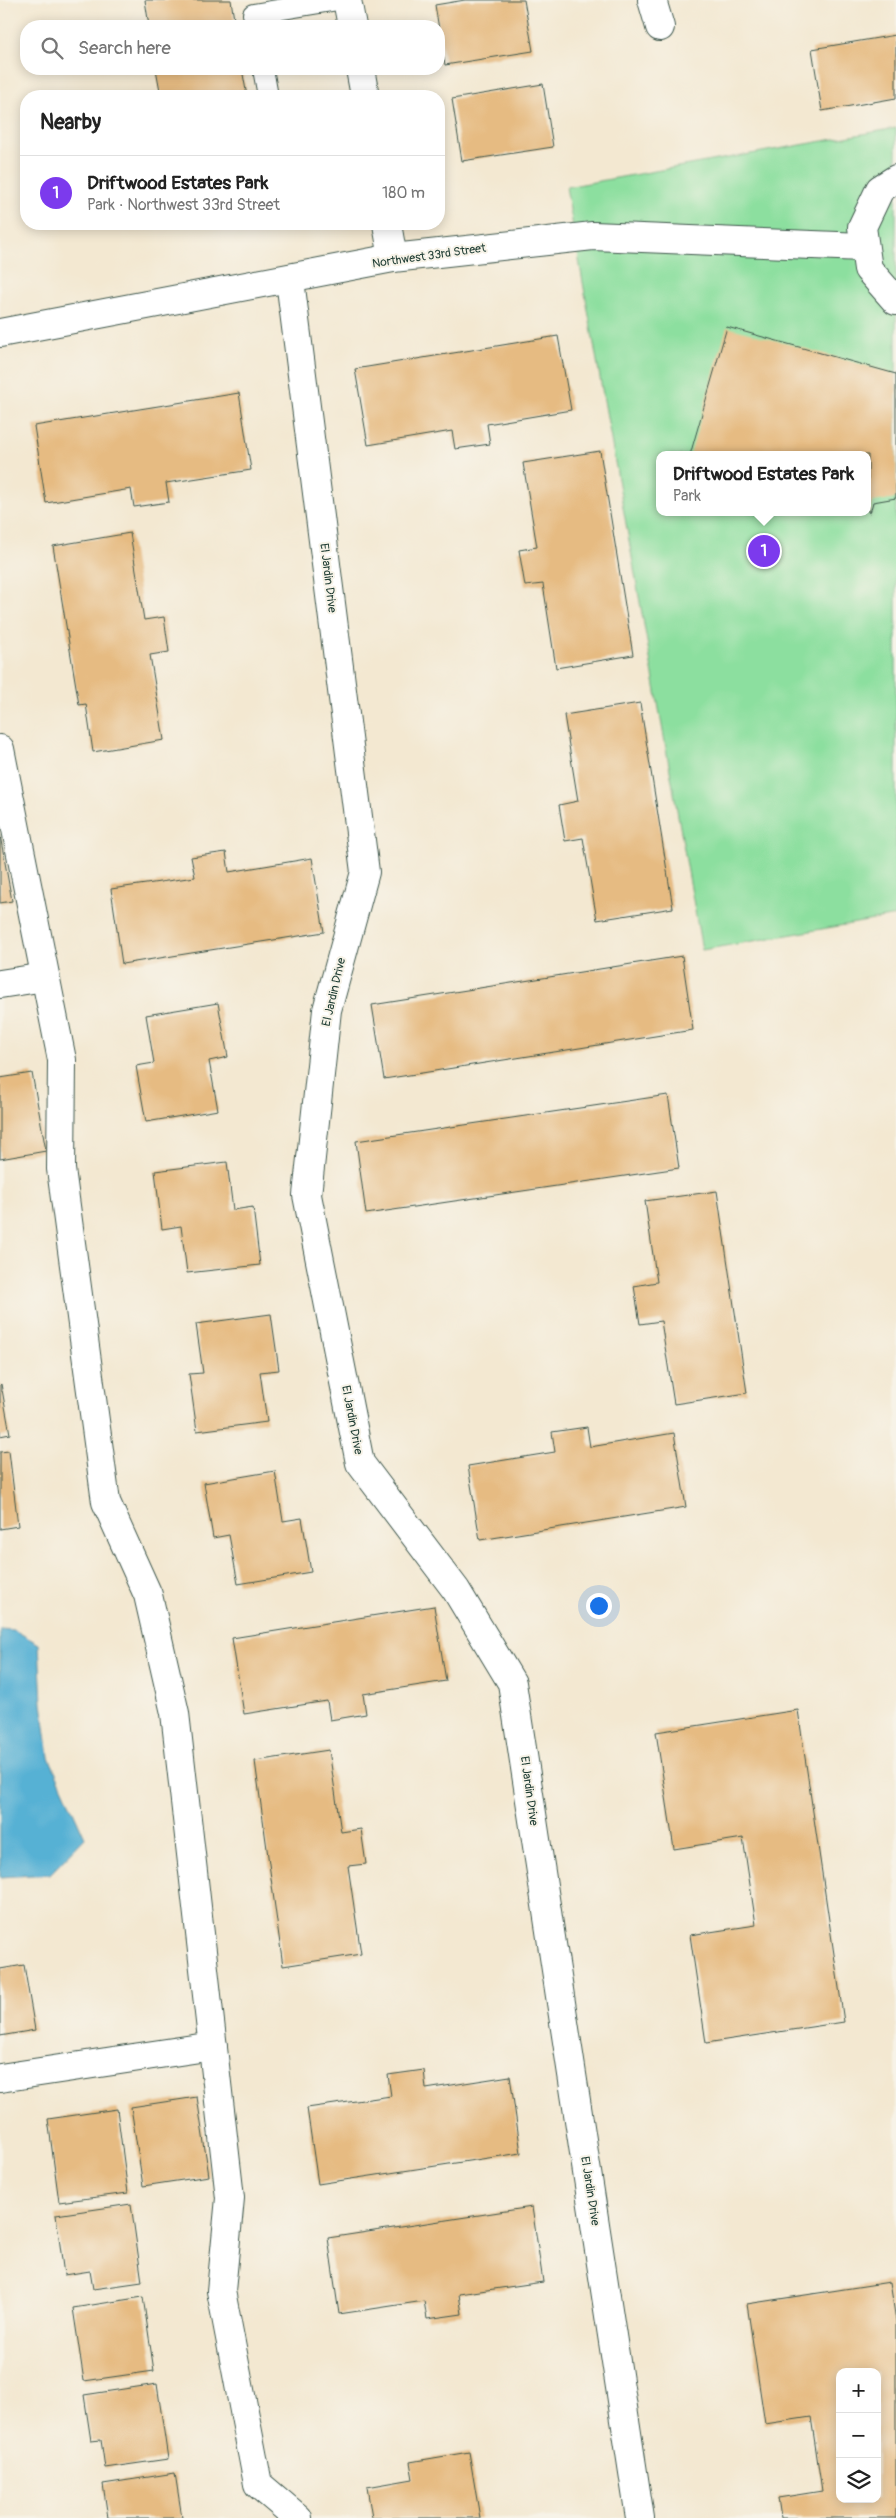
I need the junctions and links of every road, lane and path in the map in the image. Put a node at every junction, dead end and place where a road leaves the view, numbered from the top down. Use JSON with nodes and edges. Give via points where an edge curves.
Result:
{"nodes":[{"id":1,"x":338,"y":0,"type":"edge"},
{"id":2,"x":347,"y":0,"type":"edge"},
{"id":3,"x":652,"y":0,"type":"edge"},
{"id":4,"x":253,"y":14,"type":"edge"},
{"id":5,"x":351,"y":20,"type":"edge"},
{"id":6,"x":660,"y":27,"type":"dead end"},
{"id":7,"x":264,"y":75,"type":"edge"},
{"id":8,"x":361,"y":75,"type":"edge"},
{"id":9,"x":267,"y":90,"type":"edge"},
{"id":10,"x":364,"y":90,"type":"edge"},
{"id":11,"x":896,"y":179,"type":"edge"},
{"id":12,"x":388,"y":230,"type":"edge"},
{"id":13,"x":863,"y":247,"type":"junction"},
{"id":14,"x":393,"y":258,"type":"junction"},
{"id":15,"x":290,"y":280,"type":"junction"},
{"id":16,"x":896,"y":301,"type":"edge"},
{"id":17,"x":0,"y":333,"type":"edge"},
{"id":18,"x":0,"y":748,"type":"edge"},
{"id":19,"x":45,"y":977,"type":"junction"},
{"id":20,"x":0,"y":984,"type":"edge"},
{"id":21,"x":212,"y":2046,"type":"junction"},
{"id":22,"x":0,"y":2078,"type":"edge"},
{"id":23,"x":298,"y":2518,"type":"edge"},
{"id":24,"x":640,"y":2518,"type":"edge"}],
"edges":[{"from":1,"to":4,"type":"lane"},
{"from":2,"to":5,"type":"street"},
{"from":3,"to":6,"type":"street"},
{"from":7,"to":9,"type":"lane"},
{"from":8,"to":10,"type":"street"},
{"from":11,"to":13,"type":"street","via":[[880,189],[862,227]]},
{"from":12,"to":14,"type":"street"},
{"from":13,"to":14,"type":"street","name":"Northwest 33rd Street","via":[[593,236]]},
{"from":13,"to":16,"type":"street","via":[[868,269]]},
{"from":14,"to":15,"type":"street","name":"Northwest 33rd Street"},
{"from":15,"to":17,"type":"street","name":"Northwest 33rd Street"},
{"from":15,"to":24,"type":"street","name":"El Jardin Drive","via":[[365,872],[327,1010],[307,1195],[360,1463],[456,1590],[512,1683]]},
{"from":18,"to":19,"type":"street"},
{"from":19,"to":20,"type":"street"},
{"from":19,"to":21,"type":"street","via":[[62,1060],[61,1169],[106,1502],[148,1595],[175,1713]]},
{"from":21,"to":22,"type":"street"},
{"from":21,"to":23,"type":"street","via":[[230,2198],[221,2291],[258,2484]]}]}
